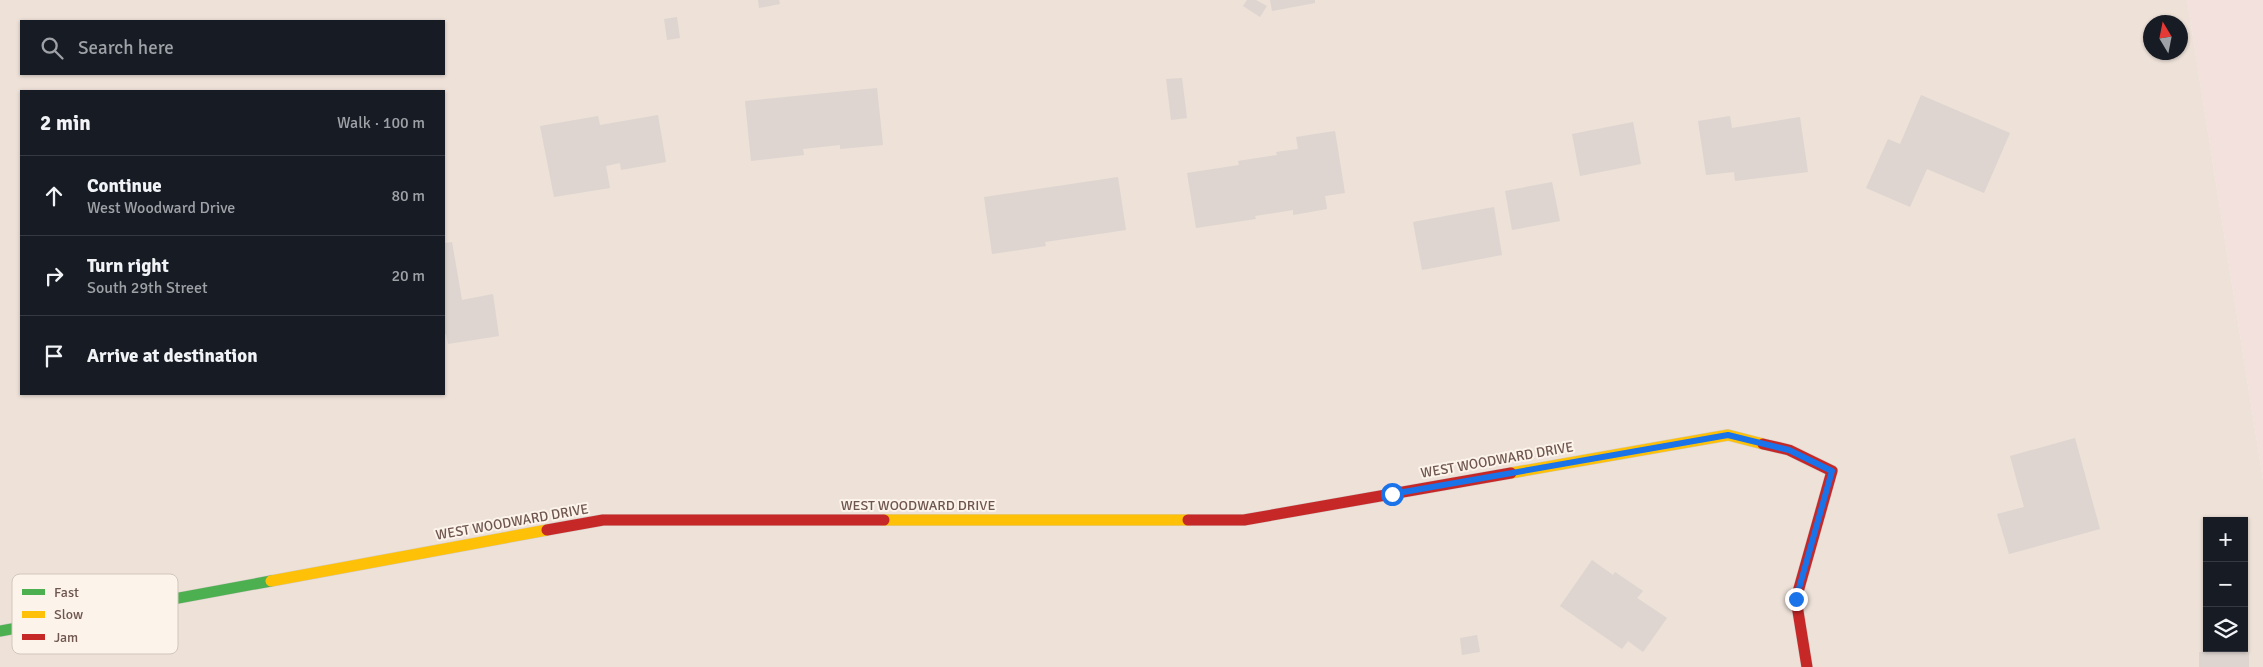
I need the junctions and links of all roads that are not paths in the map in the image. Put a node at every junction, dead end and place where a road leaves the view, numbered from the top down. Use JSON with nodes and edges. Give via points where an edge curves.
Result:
{"nodes":[{"id":1,"x":178,"y":598,"type":"edge"},
{"id":2,"x":1807,"y":667,"type":"edge"}],
"edges":[{"from":1,"to":2,"type":"street","name":"WEST WOODWARD DRIVE","via":[[603,520],[1244,520],[1728,435],[1789,450],[1832,471],[1796,599]]}]}
